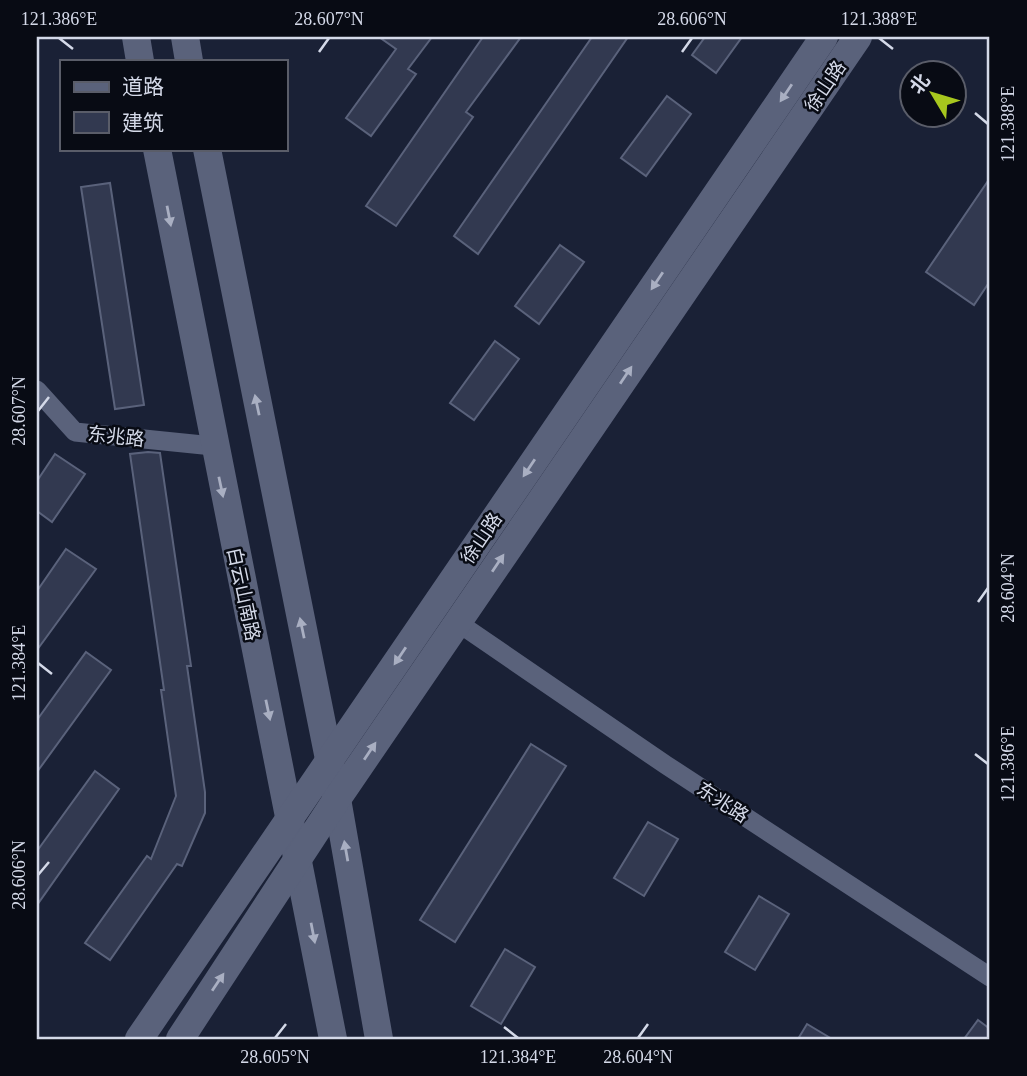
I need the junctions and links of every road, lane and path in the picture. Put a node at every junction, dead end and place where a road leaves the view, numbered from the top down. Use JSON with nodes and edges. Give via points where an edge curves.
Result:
{"nodes":[{"id":1,"x":136,"y":37,"type":"edge"},
{"id":2,"x":185,"y":37,"type":"edge"},
{"id":3,"x":824,"y":37,"type":"edge"},
{"id":4,"x":858,"y":37,"type":"edge"},
{"id":5,"x":140,"y":60,"type":"edge"},
{"id":6,"x":189,"y":60,"type":"edge"},
{"id":7,"x":157,"y":150,"type":"edge"},
{"id":8,"x":206,"y":150,"type":"edge"},
{"id":9,"x":37,"y":390,"type":"edge"},
{"id":10,"x":213,"y":446,"type":"junction"},
{"id":11,"x":457,"y":622,"type":"junction"},
{"id":12,"x":329,"y":760,"type":"junction"},
{"id":13,"x":337,"y":799,"type":"junction"},
{"id":14,"x":290,"y":817,"type":"junction"},
{"id":15,"x":299,"y":861,"type":"junction"},
{"id":16,"x":990,"y":977,"type":"edge"},
{"id":17,"x":139,"y":1039,"type":"edge"},
{"id":18,"x":180,"y":1039,"type":"edge"},
{"id":19,"x":332,"y":1039,"type":"edge"},
{"id":20,"x":379,"y":1039,"type":"edge"}],
"edges":[{"from":1,"to":5,"type":"main road"},
{"from":2,"to":6,"type":"main road"},
{"from":3,"to":12,"type":"main road","name":"徐山路","one_way":true},
{"from":11,"to":4,"type":"main road","name":"徐山路","one_way":true},
{"from":7,"to":10,"type":"main road","name":"白云山南路","one_way":true},
{"from":12,"to":8,"type":"main road","one_way":true},
{"from":9,"to":10,"type":"street","name":"东兆路","via":[[75,432]]},
{"from":10,"to":14,"type":"main road","name":"白云山南路","one_way":true},
{"from":13,"to":11,"type":"main road","name":"徐山路","one_way":true},
{"from":11,"to":16,"type":"street","name":"东兆路"},
{"from":12,"to":13,"type":"main road"},
{"from":12,"to":14,"type":"main road","name":"徐山路"},
{"from":13,"to":15,"type":"main road","name":"徐山路"},
{"from":20,"to":13,"type":"main road","one_way":true},
{"from":14,"to":15,"type":"main road","name":"白云山南路"},
{"from":14,"to":17,"type":"main road","name":"徐山路"},
{"from":18,"to":15,"type":"main road","name":"徐山路","one_way":true},
{"from":15,"to":19,"type":"main road","name":"白云山南路","one_way":true}]}
